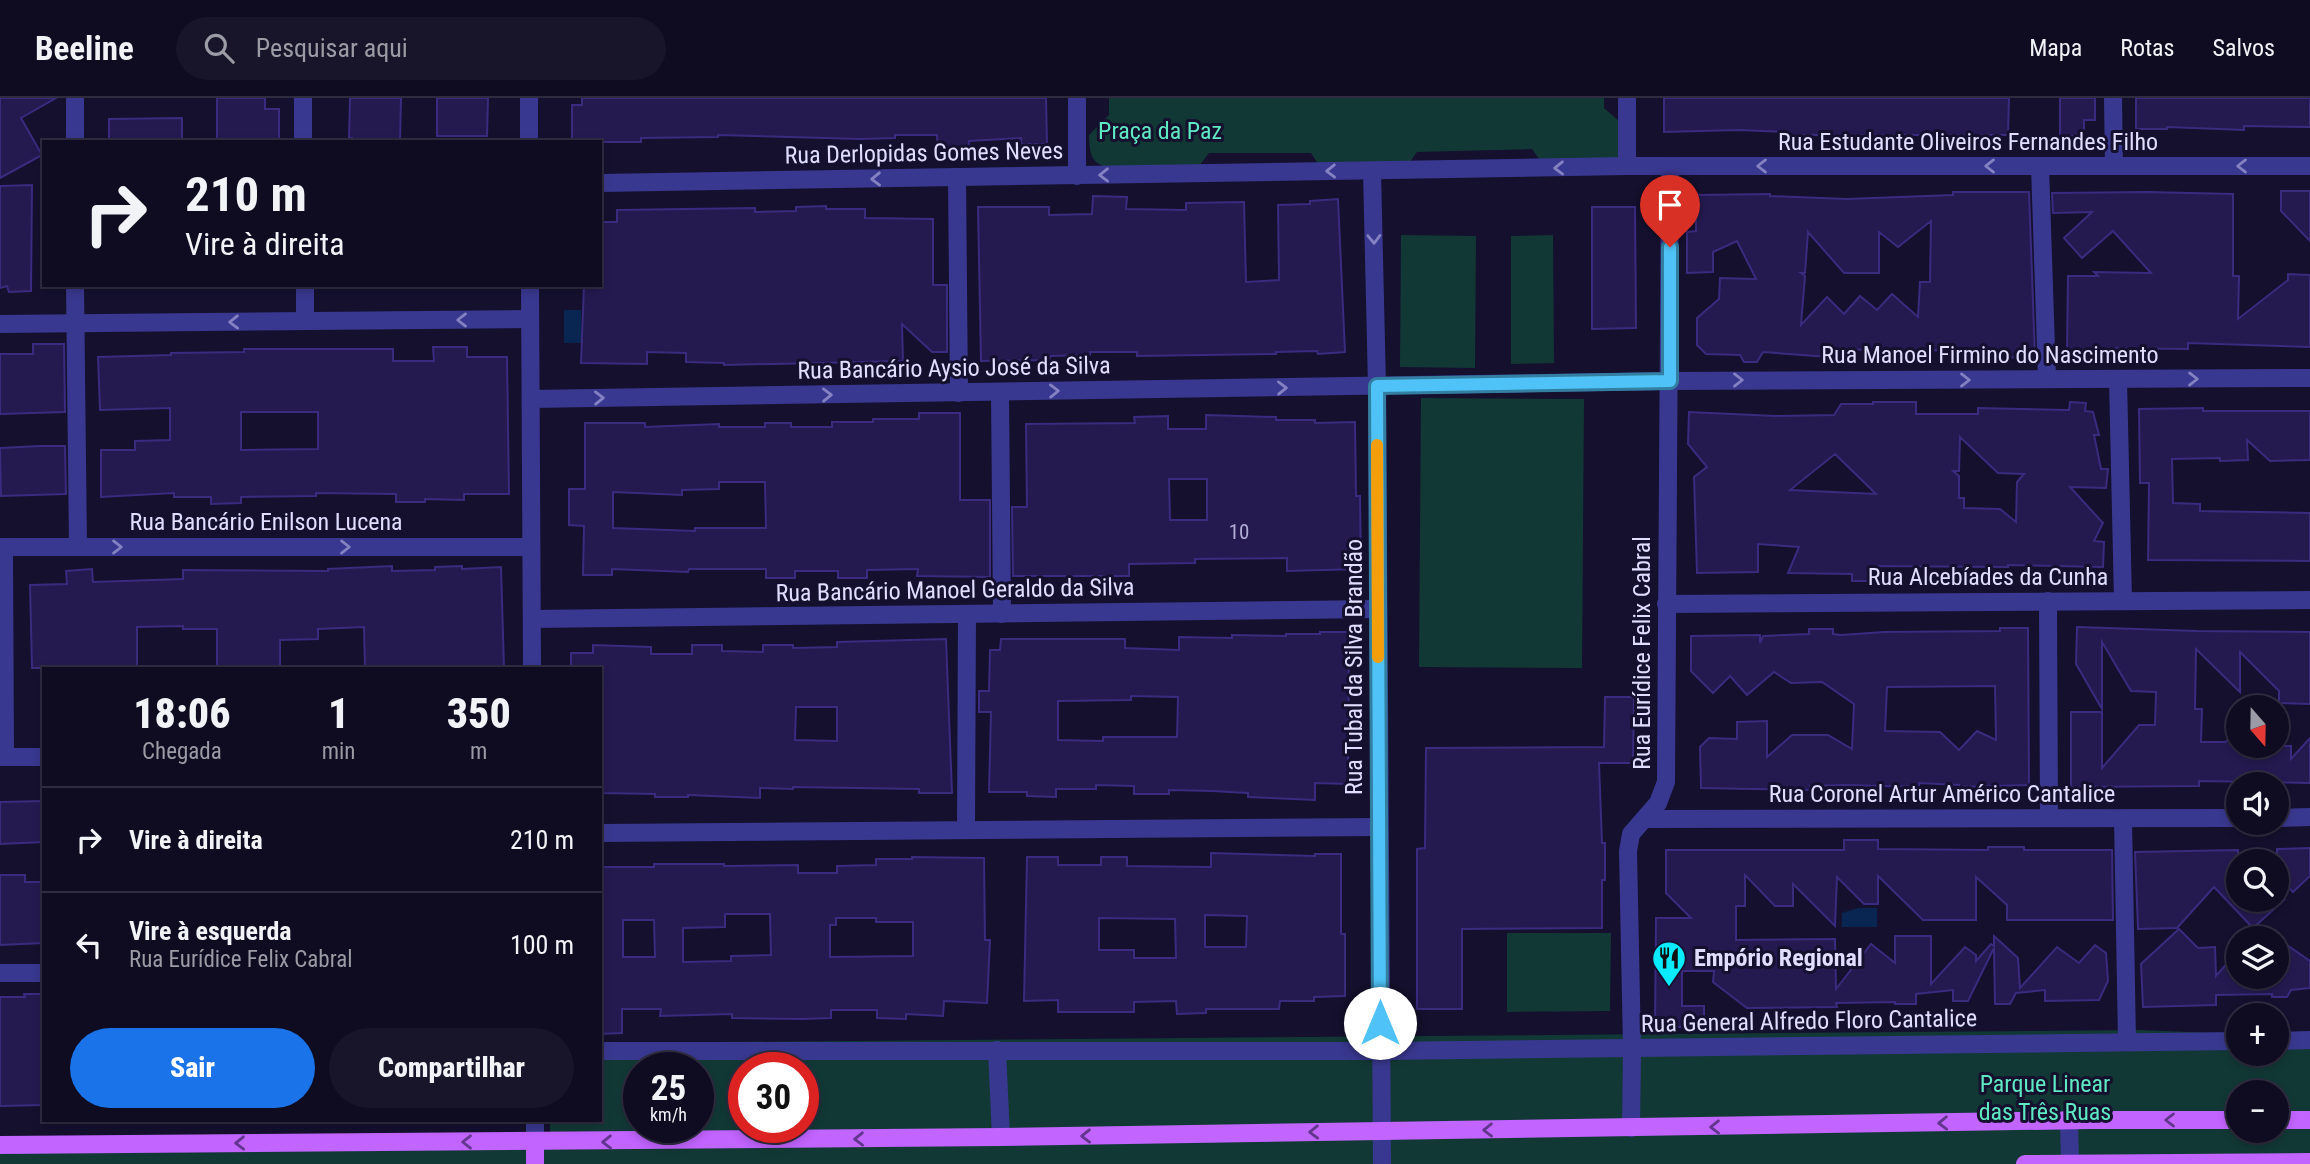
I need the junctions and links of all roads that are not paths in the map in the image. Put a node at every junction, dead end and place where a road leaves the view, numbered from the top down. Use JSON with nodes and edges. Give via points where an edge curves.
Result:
{"nodes":[{"id":1,"x":75,"y":98,"type":"edge"},
{"id":2,"x":303,"y":98,"type":"edge"},
{"id":3,"x":529,"y":98,"type":"edge"},
{"id":4,"x":1077,"y":98,"type":"edge"},
{"id":5,"x":1628,"y":98,"type":"edge"},
{"id":6,"x":2112,"y":98,"type":"edge"},
{"id":7,"x":75,"y":140,"type":"edge"},
{"id":8,"x":303,"y":140,"type":"edge"},
{"id":9,"x":529,"y":140,"type":"edge"},
{"id":10,"x":1627,"y":166,"type":"junction"},
{"id":11,"x":1670,"y":166,"type":"junction"},
{"id":12,"x":2040,"y":166,"type":"junction"},
{"id":13,"x":2114,"y":166,"type":"junction"},
{"id":14,"x":2310,"y":166,"type":"edge"},
{"id":15,"x":1372,"y":171,"type":"junction"},
{"id":16,"x":1077,"y":176,"type":"junction"},
{"id":17,"x":957,"y":177,"type":"junction"},
{"id":18,"x":602,"y":183,"type":"edge"},
{"id":19,"x":75,"y":287,"type":"edge"},
{"id":20,"x":305,"y":287,"type":"edge"},
{"id":21,"x":530,"y":287,"type":"edge"},
{"id":22,"x":530,"y":319,"type":"junction"},
{"id":23,"x":305,"y":321,"type":"junction"},
{"id":24,"x":75,"y":323,"type":"junction"},
{"id":25,"x":0,"y":324,"type":"edge"},
{"id":26,"x":2310,"y":378,"type":"edge"},
{"id":27,"x":2047,"y":379,"type":"junction"},
{"id":28,"x":2118,"y":379,"type":"junction"},
{"id":29,"x":1670,"y":381,"type":"junction"},
{"id":30,"x":1377,"y":386,"type":"junction"},
{"id":31,"x":1000,"y":392,"type":"junction"},
{"id":32,"x":959,"y":393,"type":"junction"},
{"id":33,"x":531,"y":399,"type":"junction"},
{"id":34,"x":2,"y":547,"type":"edge"},
{"id":35,"x":78,"y":547,"type":"junction"},
{"id":36,"x":531,"y":547,"type":"junction"},
{"id":37,"x":2310,"y":600,"type":"edge"},
{"id":38,"x":2048,"y":601,"type":"junction"},
{"id":39,"x":2123,"y":601,"type":"junction"},
{"id":40,"x":1666,"y":604,"type":"junction"},
{"id":41,"x":1378,"y":609,"type":"junction"},
{"id":42,"x":967,"y":614,"type":"junction"},
{"id":43,"x":1002,"y":614,"type":"junction"},
{"id":44,"x":532,"y":619,"type":"junction"},
{"id":45,"x":532,"y":667,"type":"edge"},
{"id":46,"x":2,"y":757,"type":"edge"},
{"id":47,"x":42,"y":757,"type":"edge"},
{"id":48,"x":2310,"y":817,"type":"edge"},
{"id":49,"x":2049,"y":818,"type":"junction"},
{"id":50,"x":2226,"y":818,"type":"edge"},
{"id":51,"x":2289,"y":818,"type":"edge"},
{"id":52,"x":1645,"y":819,"type":"junction"},
{"id":53,"x":2123,"y":819,"type":"junction"},
{"id":54,"x":1379,"y":827,"type":"junction"},
{"id":55,"x":966,"y":830,"type":"junction"},
{"id":56,"x":602,"y":833,"type":"edge"},
{"id":57,"x":0,"y":973,"type":"edge"},
{"id":58,"x":42,"y":973,"type":"edge"},
{"id":59,"x":2310,"y":1040,"type":"edge"},
{"id":60,"x":2127,"y":1041,"type":"junction"},
{"id":61,"x":2226,"y":1041,"type":"edge"},
{"id":62,"x":2289,"y":1041,"type":"edge"},
{"id":63,"x":1632,"y":1048,"type":"junction"},
{"id":64,"x":602,"y":1051,"type":"edge"},
{"id":65,"x":997,"y":1051,"type":"junction"},
{"id":66,"x":1380,"y":1051,"type":"junction"},
{"id":67,"x":2226,"y":1120,"type":"edge"},
{"id":68,"x":2289,"y":1120,"type":"edge"},
{"id":69,"x":2310,"y":1120,"type":"edge"},
{"id":70,"x":2070,"y":1121,"type":"junction"},
{"id":71,"x":535,"y":1122,"type":"edge"},
{"id":72,"x":1631,"y":1128,"type":"junction"},
{"id":73,"x":1382,"y":1131,"type":"junction"},
{"id":74,"x":1001,"y":1137,"type":"junction"},
{"id":75,"x":535,"y":1142,"type":"junction"},
{"id":76,"x":0,"y":1145,"type":"edge"},
{"id":77,"x":2310,"y":1162,"type":"edge"},
{"id":78,"x":2269,"y":1163,"type":"edge"},
{"id":79,"x":535,"y":1164,"type":"edge"},
{"id":80,"x":1382,"y":1164,"type":"edge"},
{"id":81,"x":2025,"y":1164,"type":"edge"},
{"id":82,"x":2070,"y":1164,"type":"edge"}],
"edges":[{"from":1,"to":7,"type":"street"},
{"from":2,"to":8,"type":"street"},
{"from":3,"to":9,"type":"street"},
{"from":4,"to":16,"type":"street"},
{"from":5,"to":10,"type":"street"},
{"from":6,"to":13,"type":"street"},
{"from":10,"to":11,"type":"street","name":"Rua Estudante Oliveiros Fernandes Filho"},
{"from":10,"to":15,"type":"street","name":"Rua Derlopidas Gomes Neves","one_way":true},
{"from":12,"to":11,"type":"street","name":"Rua Estudante Oliveiros Fernandes Filho","one_way":true},
{"from":11,"to":29,"type":"street","name":"Rua Eurídice Felix Cabral"},
{"from":12,"to":13,"type":"street","name":"Rua Estudante Oliveiros Fernandes Filho"},
{"from":12,"to":27,"type":"street"},
{"from":14,"to":13,"type":"street","name":"Rua Estudante Oliveiros Fernandes Filho","one_way":true},
{"from":15,"to":16,"type":"street","name":"Rua Derlopidas Gomes Neves","one_way":true},
{"from":15,"to":30,"type":"street","name":"Rua Tubal da Silva Brandão","one_way":true},
{"from":16,"to":17,"type":"street","name":"Rua Derlopidas Gomes Neves"},
{"from":17,"to":18,"type":"street","name":"Rua Derlopidas Gomes Neves","one_way":true},
{"from":17,"to":32,"type":"street"},
{"from":19,"to":24,"type":"street"},
{"from":20,"to":23,"type":"street"},
{"from":21,"to":22,"type":"street"},
{"from":22,"to":23,"type":"street","one_way":true},
{"from":22,"to":33,"type":"street"},
{"from":23,"to":24,"type":"street","one_way":true},
{"from":24,"to":25,"type":"street"},
{"from":24,"to":35,"type":"street"},
{"from":28,"to":26,"type":"street","name":"Rua Manoel Firmino do Nascimento","one_way":true},
{"from":27,"to":28,"type":"street","name":"Rua Manoel Firmino do Nascimento"},
{"from":29,"to":27,"type":"street","name":"Rua Manoel Firmino do Nascimento","one_way":true},
{"from":28,"to":39,"type":"street"},
{"from":29,"to":30,"type":"street","name":"Rua Manoel Firmino do Nascimento"},
{"from":29,"to":40,"type":"street","name":"Rua Eurídice Felix Cabral"},
{"from":31,"to":30,"type":"street","name":"Rua Bancário Aysio José da Silva","one_way":true},
{"from":30,"to":41,"type":"street","name":"Rua Tubal da Silva Brandão"},
{"from":31,"to":32,"type":"street","name":"Rua Bancário Aysio José da Silva"},
{"from":31,"to":43,"type":"street"},
{"from":33,"to":32,"type":"street","name":"Rua Bancário Aysio José da Silva","one_way":true},
{"from":33,"to":36,"type":"street"},
{"from":34,"to":35,"type":"street","name":"Rua Bancário Enilson Lucena"},
{"from":34,"to":46,"type":"street"},
{"from":35,"to":36,"type":"street","name":"Rua Bancário Enilson Lucena","one_way":true},
{"from":36,"to":44,"type":"street"},
{"from":37,"to":39,"type":"street","name":"Rua Alcebíades da Cunha"},
{"from":38,"to":39,"type":"street","name":"Rua Alcebíades da Cunha"},
{"from":38,"to":40,"type":"street","name":"Rua Alcebíades da Cunha"},
{"from":38,"to":49,"type":"street"},
{"from":40,"to":52,"type":"street","name":"Rua Eurídice Felix Cabral","via":[[1666,782]]},
{"from":41,"to":43,"type":"street","name":"Rua Bancário Manoel Geraldo da Silva"},
{"from":41,"to":54,"type":"street","name":"Rua Tubal da Silva Brandão"},
{"from":42,"to":43,"type":"street","name":"Rua Bancário Manoel Geraldo da Silva"},
{"from":42,"to":44,"type":"street","name":"Rua Bancário Manoel Geraldo da Silva"},
{"from":42,"to":55,"type":"street"},
{"from":44,"to":45,"type":"street"},
{"from":46,"to":47,"type":"street"},
{"from":48,"to":51,"type":"street"},
{"from":49,"to":52,"type":"street","name":"Rua Coronel Artur Américo Cantalice"},
{"from":49,"to":53,"type":"street","name":"Rua Coronel Artur Américo Cantalice"},
{"from":50,"to":53,"type":"street","name":"Rua Coronel Artur Américo Cantalice"},
{"from":52,"to":63,"type":"street","name":"Rua Eurídice Felix Cabral","via":[[1631,834],[1628,851]]},
{"from":53,"to":60,"type":"street"},
{"from":54,"to":55,"type":"street"},
{"from":54,"to":66,"type":"street","name":"Rua Tubal da Silva Brandão"},
{"from":55,"to":56,"type":"street"},
{"from":57,"to":58,"type":"street"},
{"from":59,"to":62,"type":"street"},
{"from":60,"to":61,"type":"street","name":"Rua General Alfredo Floro Cantalice"},
{"from":60,"to":63,"type":"street","name":"Rua General Alfredo Floro Cantalice"},
{"from":63,"to":66,"type":"street","name":"Rua General Alfredo Floro Cantalice"},
{"from":63,"to":72,"type":"street","name":"Rua Eurídice Felix Cabral"},
{"from":64,"to":65,"type":"street","name":"Rua General Alfredo Floro Cantalice"},
{"from":65,"to":66,"type":"street","name":"Rua General Alfredo Floro Cantalice"},
{"from":65,"to":74,"type":"street"},
{"from":66,"to":73,"type":"street","name":"Rua Tubal da Silva Brandão"},
{"from":67,"to":70,"type":"main road","one_way":true},
{"from":68,"to":69,"type":"main road"},
{"from":70,"to":72,"type":"main road","one_way":true},
{"from":70,"to":82,"type":"street"},
{"from":71,"to":75,"type":"street"},
{"from":72,"to":73,"type":"main road","one_way":true},
{"from":73,"to":74,"type":"main road","one_way":true},
{"from":73,"to":80,"type":"street","name":"Rua Tubal da Silva Brandão"},
{"from":74,"to":75,"type":"main road","one_way":true},
{"from":75,"to":76,"type":"main road","one_way":true},
{"from":75,"to":79,"type":"main road"},
{"from":77,"to":78,"type":"main road"},
{"from":78,"to":82,"type":"main road"},
{"from":81,"to":82,"type":"main road"}]}
